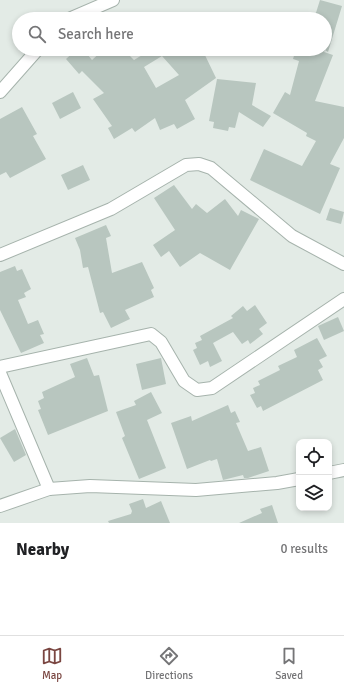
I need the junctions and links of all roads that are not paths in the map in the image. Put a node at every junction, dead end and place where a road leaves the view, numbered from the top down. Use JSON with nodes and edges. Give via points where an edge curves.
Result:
{"nodes":[{"id":1,"x":113,"y":0,"type":"edge"},
{"id":2,"x":85,"y":12,"type":"edge"},
{"id":3,"x":32,"y":56,"type":"edge"},
{"id":4,"x":0,"y":92,"type":"edge"},
{"id":5,"x":0,"y":255,"type":"edge"},
{"id":6,"x":344,"y":264,"type":"edge"},
{"id":7,"x":344,"y":299,"type":"edge"},
{"id":8,"x":0,"y":367,"type":"edge"},
{"id":9,"x":0,"y":373,"type":"edge"},
{"id":10,"x":344,"y":470,"type":"edge"},
{"id":11,"x":332,"y":472,"type":"edge"},
{"id":12,"x":296,"y":480,"type":"edge"},
{"id":13,"x":49,"y":489,"type":"junction"},
{"id":14,"x":0,"y":506,"type":"edge"}],
"edges":[{"from":1,"to":2,"type":"street"},
{"from":3,"to":4,"type":"street"},
{"from":5,"to":6,"type":"street","via":[[99,214],[186,165],[199,164],[211,168],[292,236]]},
{"from":7,"to":8,"type":"street","via":[[212,388],[197,390],[184,381],[161,342],[150,334]]},
{"from":9,"to":13,"type":"street"},
{"from":10,"to":11,"type":"street"},
{"from":12,"to":13,"type":"street","via":[[196,490],[90,486]]},
{"from":13,"to":14,"type":"street"}]}
